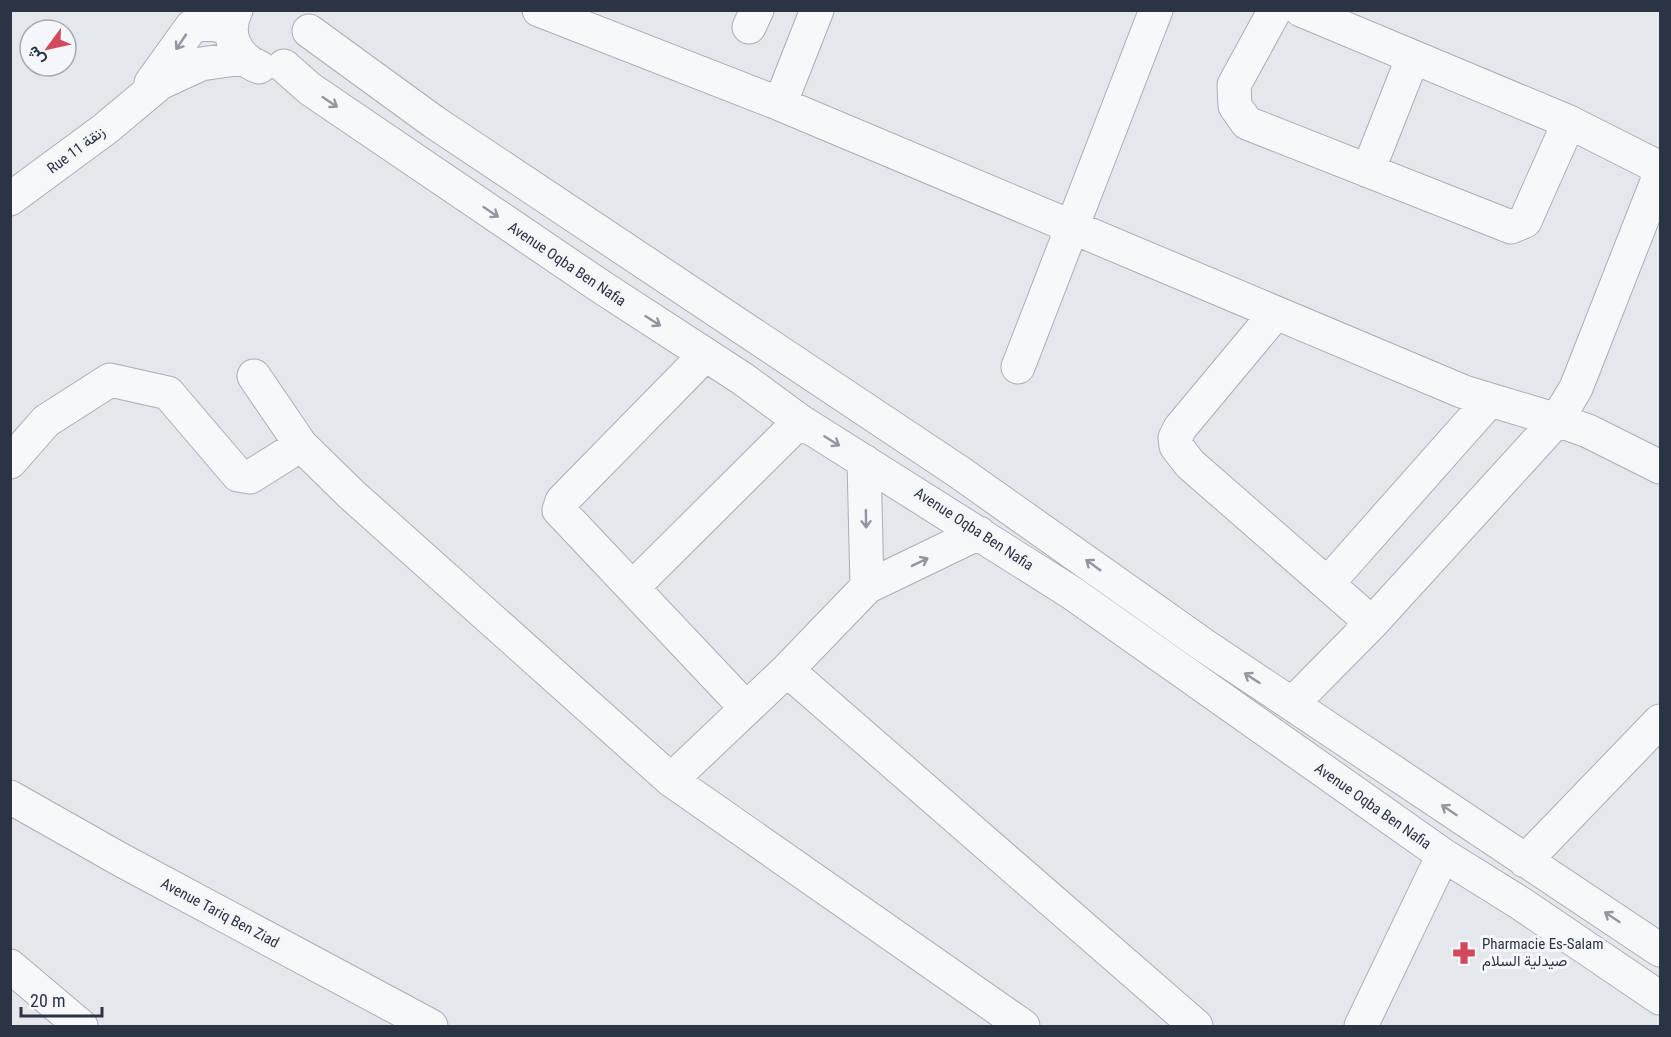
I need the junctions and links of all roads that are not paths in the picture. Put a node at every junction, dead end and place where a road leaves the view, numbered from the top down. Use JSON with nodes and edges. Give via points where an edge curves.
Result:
{"nodes":[{"id":1,"x":539,"y":10,"type":"edge"},
{"id":2,"x":1156,"y":10,"type":"edge"},
{"id":3,"x":1275,"y":10,"type":"edge"},
{"id":4,"x":1301,"y":10,"type":"edge"},
{"id":5,"x":811,"y":12,"type":"edge"},
{"id":6,"x":230,"y":16,"type":"edge"},
{"id":7,"x":310,"y":18,"type":"edge"},
{"id":8,"x":1413,"y":57,"type":"junction"},
{"id":9,"x":243,"y":58,"type":"junction"},
{"id":10,"x":284,"y":66,"type":"junction"},
{"id":11,"x":141,"y":100,"type":"junction"},
{"id":12,"x":780,"y":104,"type":"junction"},
{"id":13,"x":1569,"y":122,"type":"junction"},
{"id":14,"x":1660,"y":168,"type":"edge"},
{"id":15,"x":1368,"y":171,"type":"junction"},
{"id":16,"x":1660,"y":174,"type":"edge"},
{"id":17,"x":10,"y":199,"type":"edge"},
{"id":18,"x":1072,"y":228,"type":"junction"},
{"id":19,"x":1275,"y":314,"type":"junction"},
{"id":20,"x":705,"y":355,"type":"junction"},
{"id":21,"x":1018,"y":367,"type":"dead end"},
{"id":22,"x":254,"y":376,"type":"dead end"},
{"id":23,"x":1490,"y":400,"type":"junction"},
{"id":24,"x":1557,"y":420,"type":"junction"},
{"id":25,"x":800,"y":421,"type":"junction"},
{"id":26,"x":302,"y":445,"type":"junction"},
{"id":27,"x":864,"y":461,"type":"junction"},
{"id":28,"x":10,"y":462,"type":"edge"},
{"id":29,"x":1660,"y":467,"type":"edge"},
{"id":30,"x":980,"y":532,"type":"junction"},
{"id":31,"x":1327,"y":584,"type":"junction"},
{"id":32,"x":633,"y":587,"type":"junction"},
{"id":33,"x":867,"y":587,"type":"junction"},
{"id":34,"x":1372,"y":623,"type":"junction"},
{"id":35,"x":787,"y":670,"type":"junction"},
{"id":36,"x":1292,"y":704,"type":"junction"},
{"id":37,"x":746,"y":708,"type":"junction"},
{"id":38,"x":1660,"y":721,"type":"edge"},
{"id":39,"x":671,"y":780,"type":"junction"},
{"id":40,"x":10,"y":797,"type":"edge"},
{"id":41,"x":1443,"y":855,"type":"junction"},
{"id":42,"x":1525,"y":861,"type":"junction"},
{"id":43,"x":1660,"y":950,"type":"edge"},
{"id":44,"x":10,"y":966,"type":"edge"},
{"id":45,"x":1660,"y":998,"type":"edge"},
{"id":46,"x":417,"y":1023,"type":"edge"},
{"id":47,"x":81,"y":1026,"type":"edge"},
{"id":48,"x":1023,"y":1026,"type":"edge"},
{"id":49,"x":1196,"y":1026,"type":"edge"},
{"id":50,"x":1361,"y":1026,"type":"edge"}],
"edges":[{"from":1,"to":12,"type":"street"},
{"from":2,"to":18,"type":"street"},
{"from":3,"to":15,"type":"street","via":[[1234,85],[1235,106],[1247,123]]},
{"from":4,"to":8,"type":"street"},
{"from":5,"to":12,"type":"street"},
{"from":6,"to":9,"type":"street","via":[[236,49]]},
{"from":6,"to":11,"type":"street","name":"Rue 11 زنقة","one_way":true,"via":[[192,26]]},
{"from":7,"to":10,"type":"street","via":[[302,52]]},
{"from":36,"to":7,"type":"street","one_way":true,"via":[[959,472],[434,122]]},
{"from":8,"to":13,"type":"street"},
{"from":8,"to":15,"type":"street"},
{"from":9,"to":10,"type":"street","via":[[262,68]]},
{"from":9,"to":11,"type":"street","name":"Rue 11 زنقة","via":[[187,69],[160,82]]},
{"from":10,"to":20,"type":"street","name":"Avenue Oqba Ben Nafia","one_way":true,"via":[[310,89]]},
{"from":11,"to":17,"type":"street","name":"Rue 11 زنقة"},
{"from":12,"to":18,"type":"street"},
{"from":13,"to":14,"type":"street"},
{"from":13,"to":15,"type":"street","via":[[1525,220],[1511,227]]},
{"from":16,"to":24,"type":"street","via":[[1576,388]]},
{"from":18,"to":19,"type":"street"},
{"from":18,"to":21,"type":"street"},
{"from":19,"to":23,"type":"street"},
{"from":19,"to":31,"type":"street","via":[[1191,413],[1175,438],[1176,446],[1190,464]]},
{"from":20,"to":25,"type":"street","name":"Avenue Oqba Ben Nafia"},
{"from":20,"to":32,"type":"street","via":[[562,501],[559,510]]},
{"from":22,"to":26,"type":"street"},
{"from":23,"to":24,"type":"street"},
{"from":23,"to":31,"type":"street"},
{"from":24,"to":29,"type":"street"},
{"from":24,"to":34,"type":"street"},
{"from":25,"to":27,"type":"street","name":"Avenue Oqba Ben Nafia","one_way":true},
{"from":25,"to":32,"type":"street"},
{"from":26,"to":28,"type":"street","via":[[250,477],[238,475],[168,393],[110,380],[46,421]]},
{"from":26,"to":39,"type":"street","via":[[406,546]]},
{"from":27,"to":30,"type":"street","name":"Avenue Oqba Ben Nafia"},
{"from":27,"to":33,"type":"street","one_way":true},
{"from":33,"to":30,"type":"street","one_way":true},
{"from":30,"to":41,"type":"street","name":"Avenue Oqba Ben Nafia"},
{"from":31,"to":34,"type":"street"},
{"from":32,"to":37,"type":"street"},
{"from":33,"to":35,"type":"street"},
{"from":34,"to":36,"type":"street"},
{"from":35,"to":37,"type":"street"},
{"from":35,"to":49,"type":"street"},
{"from":42,"to":36,"type":"street","one_way":true},
{"from":37,"to":39,"type":"street"},
{"from":38,"to":42,"type":"street"},
{"from":39,"to":48,"type":"street"},
{"from":40,"to":46,"type":"street","name":"Avenue Tariq Ben Ziad"},
{"from":41,"to":45,"type":"street","name":"Avenue Oqba Ben Nafia"},
{"from":41,"to":50,"type":"street"},
{"from":43,"to":42,"type":"street","one_way":true},
{"from":44,"to":47,"type":"street"}]}
